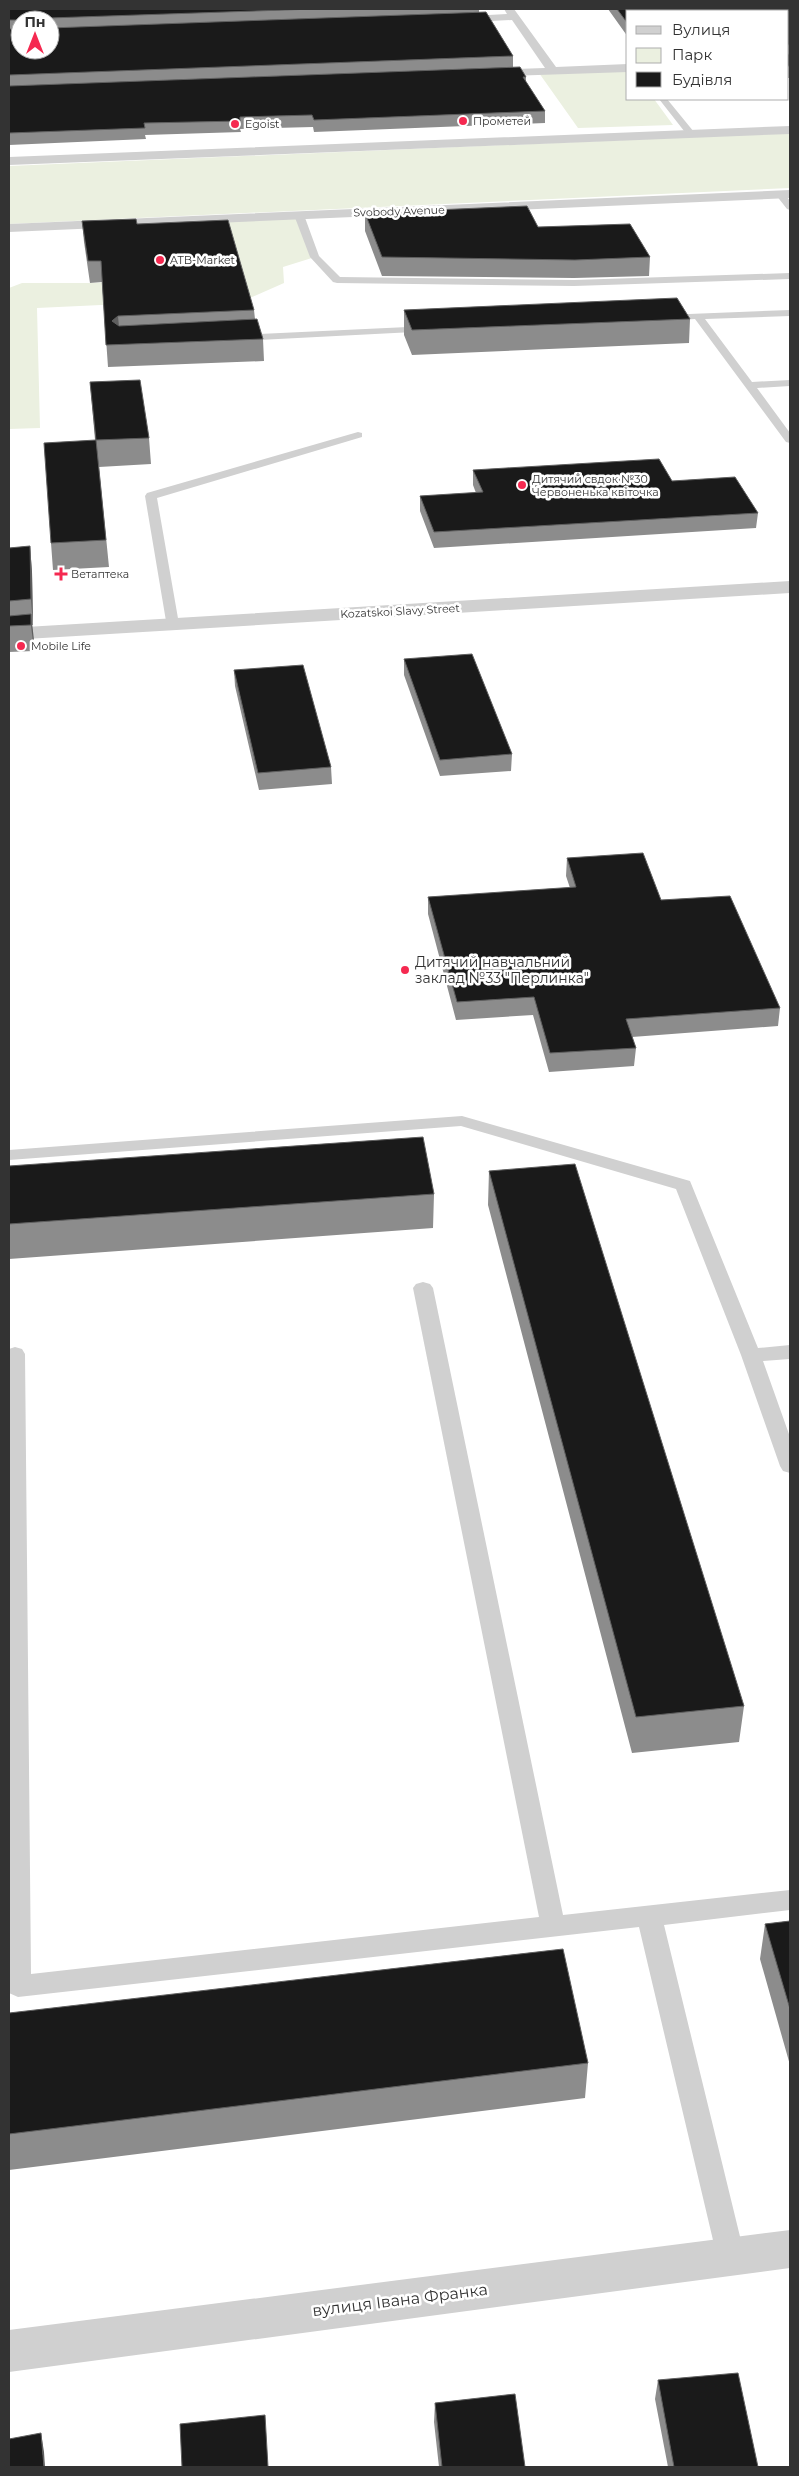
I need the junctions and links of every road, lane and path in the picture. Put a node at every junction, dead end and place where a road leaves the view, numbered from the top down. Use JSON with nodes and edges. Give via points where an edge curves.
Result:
{"nodes":[{"id":1,"x":512,"y":13,"type":"edge"},
{"id":2,"x":436,"y":20,"type":"edge"},
{"id":3,"x":626,"y":68,"type":"edge"},
{"id":4,"x":553,"y":71,"type":"junction"},
{"id":5,"x":474,"y":74,"type":"edge"},
{"id":6,"x":664,"y":100,"type":"edge"},
{"id":7,"x":790,"y":130,"type":"edge"},
{"id":8,"x":692,"y":134,"type":"junction"},
{"id":9,"x":9,"y":161,"type":"edge"},
{"id":10,"x":786,"y":195,"type":"edge"},
{"id":11,"x":790,"y":207,"type":"edge"},
{"id":12,"x":299,"y":215,"type":"junction"},
{"id":13,"x":9,"y":228,"type":"edge"},
{"id":14,"x":790,"y":276,"type":"edge"},
{"id":15,"x":790,"y":314,"type":"edge"},
{"id":16,"x":698,"y":316,"type":"junction"},
{"id":17,"x":648,"y":318,"type":"edge"},
{"id":18,"x":439,"y":328,"type":"edge"},
{"id":19,"x":230,"y":338,"type":"edge"},
{"id":20,"x":790,"y":383,"type":"edge"},
{"id":21,"x":751,"y":385,"type":"junction"},
{"id":22,"x":358,"y":435,"type":"dead end"},
{"id":23,"x":790,"y":440,"type":"edge"},
{"id":24,"x":790,"y":587,"type":"edge"},
{"id":25,"x":172,"y":624,"type":"junction"},
{"id":26,"x":9,"y":634,"type":"edge"},
{"id":27,"x":9,"y":1155,"type":"edge"},
{"id":28,"x":423,"y":1288,"type":"dead end"},
{"id":29,"x":790,"y":1352,"type":"edge"},
{"id":30,"x":15,"y":1354,"type":"dead end"},
{"id":31,"x":751,"y":1355,"type":"junction"},
{"id":32,"x":790,"y":1466,"type":"edge"},
{"id":33,"x":790,"y":1900,"type":"edge"},
{"id":34,"x":649,"y":1916,"type":"junction"},
{"id":35,"x":553,"y":1927,"type":"junction"},
{"id":36,"x":790,"y":2249,"type":"edge"},
{"id":37,"x":731,"y":2257,"type":"junction"},
{"id":38,"x":9,"y":2351,"type":"edge"}],
"edges":[{"from":1,"to":2,"type":"street"},
{"from":1,"to":4,"type":"street"},
{"from":3,"to":4,"type":"street"},
{"from":4,"to":5,"type":"street"},
{"from":6,"to":8,"type":"lane"},
{"from":7,"to":8,"type":"street"},
{"from":8,"to":9,"type":"street"},
{"from":10,"to":11,"type":"lane"},
{"from":10,"to":12,"type":"street","name":"Svobody Avenue"},
{"from":12,"to":13,"type":"street","name":"Svobody Avenue"},
{"from":12,"to":14,"type":"lane","via":[[315,257],[337,280],[574,283]]},
{"from":15,"to":16,"type":"lane"},
{"from":16,"to":17,"type":"lane"},
{"from":16,"to":21,"type":"lane"},
{"from":18,"to":19,"type":"lane"},
{"from":20,"to":21,"type":"lane"},
{"from":21,"to":23,"type":"lane"},
{"from":22,"to":25,"type":"lane","via":[[151,496]]},
{"from":24,"to":25,"type":"street","name":"Kozatskoi Slavy Street"},
{"from":25,"to":26,"type":"street","name":"Kozatskoi Slavy Street"},
{"from":27,"to":31,"type":"lane","via":[[462,1121],[684,1185]]},
{"from":28,"to":35,"type":"lane"},
{"from":29,"to":31,"type":"lane"},
{"from":30,"to":35,"type":"lane","via":[[18,1986]]},
{"from":31,"to":32,"type":"lane"},
{"from":33,"to":34,"type":"lane"},
{"from":34,"to":35,"type":"lane"},
{"from":34,"to":37,"type":"lane"},
{"from":36,"to":37,"type":"street","name":"вулиця Івана Франка"},
{"from":37,"to":38,"type":"street","name":"вулиця Івана Франка"}]}
